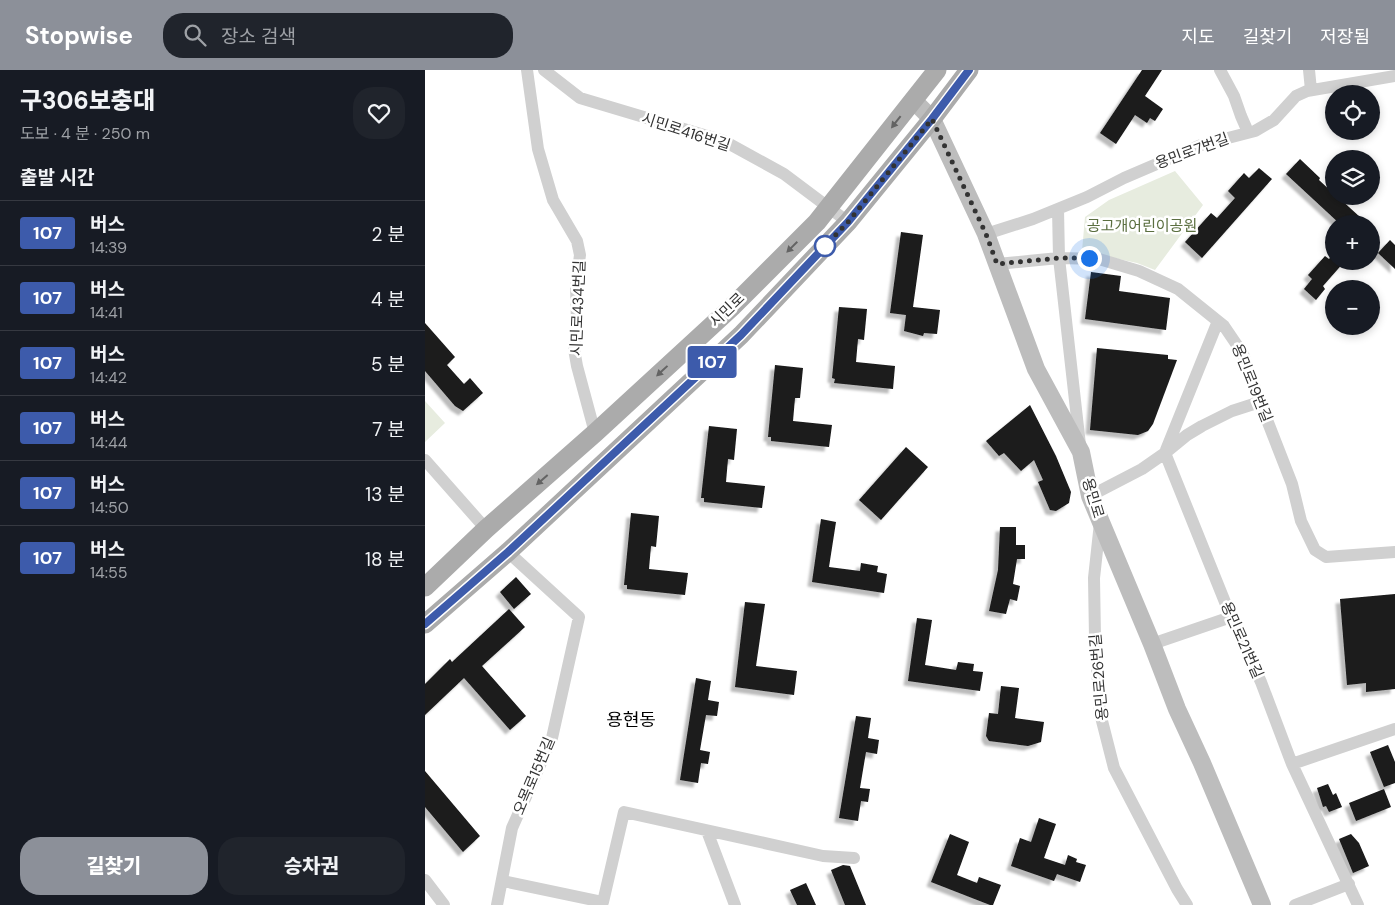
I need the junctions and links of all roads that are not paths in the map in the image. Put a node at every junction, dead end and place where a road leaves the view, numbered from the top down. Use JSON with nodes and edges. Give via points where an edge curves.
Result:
{"nodes":[{"id":1,"x":527,"y":70,"type":"edge"},
{"id":2,"x":544,"y":70,"type":"edge"},
{"id":3,"x":937,"y":70,"type":"edge"},
{"id":4,"x":969,"y":70,"type":"edge"},
{"id":5,"x":1221,"y":70,"type":"edge"},
{"id":6,"x":1309,"y":70,"type":"edge"},
{"id":7,"x":1393,"y":74,"type":"edge"},
{"id":8,"x":1311,"y":90,"type":"junction"},
{"id":9,"x":913,"y":100,"type":"junction"},
{"id":10,"x":932,"y":119,"type":"junction"},
{"id":11,"x":1248,"y":132,"type":"junction"},
{"id":12,"x":829,"y":207,"type":"junction"},
{"id":13,"x":1058,"y":209,"type":"junction"},
{"id":14,"x":848,"y":222,"type":"junction"},
{"id":15,"x":986,"y":234,"type":"junction"},
{"id":16,"x":1059,"y":258,"type":"junction"},
{"id":17,"x":997,"y":264,"type":"junction"},
{"id":18,"x":1218,"y":321,"type":"junction"},
{"id":19,"x":1259,"y":402,"type":"junction"},
{"id":20,"x":595,"y":433,"type":"junction"},
{"id":21,"x":1081,"y":452,"type":"junction"},
{"id":22,"x":1165,"y":453,"type":"junction"},
{"id":23,"x":425,"y":460,"type":"edge"},
{"id":24,"x":1090,"y":496,"type":"junction"},
{"id":25,"x":1100,"y":520,"type":"junction"},
{"id":26,"x":485,"y":529,"type":"junction"},
{"id":27,"x":508,"y":552,"type":"junction"},
{"id":28,"x":1395,"y":552,"type":"edge"},
{"id":29,"x":425,"y":587,"type":"edge"},
{"id":30,"x":1231,"y":617,"type":"junction"},
{"id":31,"x":425,"y":624,"type":"edge"},
{"id":32,"x":1152,"y":644,"type":"junction"},
{"id":33,"x":1395,"y":729,"type":"edge"},
{"id":34,"x":1292,"y":764,"type":"junction"},
{"id":35,"x":707,"y":831,"type":"junction"},
{"id":36,"x":854,"y":858,"type":"dead end"},
{"id":37,"x":425,"y":880,"type":"edge"},
{"id":38,"x":503,"y":880,"type":"junction"},
{"id":39,"x":1349,"y":884,"type":"junction"},
{"id":40,"x":602,"y":904,"type":"edge"},
{"id":41,"x":444,"y":905,"type":"edge"},
{"id":42,"x":497,"y":905,"type":"edge"},
{"id":43,"x":735,"y":905,"type":"edge"},
{"id":44,"x":1187,"y":905,"type":"edge"},
{"id":45,"x":1262,"y":905,"type":"edge"},
{"id":46,"x":1295,"y":905,"type":"edge"},
{"id":47,"x":1358,"y":905,"type":"edge"}],
"edges":[{"from":1,"to":20,"type":"street","name":"시민로434번길","via":[[537,149],[553,200],[577,241],[580,255],[574,349]]},
{"from":2,"to":12,"type":"street","name":"시민로416번길","via":[[580,98],[723,141],[784,174]]},
{"from":3,"to":9,"type":"main road","name":"시민로"},
{"from":4,"to":10,"type":"main road","name":"시민로"},
{"from":5,"to":11,"type":"street"},
{"from":6,"to":8,"type":"street"},
{"from":7,"to":8,"type":"street","name":"용민로7번길"},
{"from":8,"to":11,"type":"street","name":"용민로7번길","via":[[1296,96],[1273,120]]},
{"from":9,"to":10,"type":"street","name":"용민로"},
{"from":9,"to":12,"type":"main road","name":"시민로","one_way":true},
{"from":10,"to":14,"type":"main road","name":"시민로"},
{"from":10,"to":15,"type":"street","name":"용민로"},
{"from":11,"to":13,"type":"street","name":"용민로7번길","via":[[1193,148]]},
{"from":12,"to":14,"type":"street","name":"시민로416번길"},
{"from":12,"to":20,"type":"main road","name":"시민로","one_way":true,"via":[[732,307]]},
{"from":13,"to":15,"type":"street","name":"용민로7번길"},
{"from":13,"to":16,"type":"street"},
{"from":14,"to":27,"type":"main road","name":"시민로","via":[[741,335]]},
{"from":15,"to":17,"type":"street","name":"용민로"},
{"from":16,"to":17,"type":"street","name":"용민로19번길"},
{"from":16,"to":18,"type":"street","name":"용민로19번길","via":[[1099,259],[1139,271],[1178,290]]},
{"from":16,"to":21,"type":"street"},
{"from":17,"to":21,"type":"street","name":"용민로","via":[[1036,369]]},
{"from":18,"to":19,"type":"street","name":"용민로19번길","via":[[1225,326],[1243,354]]},
{"from":18,"to":22,"type":"street"},
{"from":19,"to":22,"type":"street","via":[[1231,411],[1202,426]]},
{"from":19,"to":28,"type":"street","name":"용민로19번길","via":[[1291,484],[1301,521],[1315,550],[1326,557]]},
{"from":20,"to":26,"type":"main road","name":"시민로","one_way":true},
{"from":21,"to":24,"type":"street","name":"용민로"},
{"from":22,"to":24,"type":"street"},
{"from":22,"to":30,"type":"street","name":"용민로21번길"},
{"from":23,"to":26,"type":"street"},
{"from":24,"to":25,"type":"street","name":"용민로"},
{"from":25,"to":32,"type":"street","name":"용민로"},
{"from":25,"to":44,"type":"street","name":"용민로26번길","via":[[1094,578],[1100,713],[1113,768]]},
{"from":26,"to":29,"type":"main road","name":"시민로"},
{"from":27,"to":31,"type":"main road","name":"시민로"},
{"from":27,"to":38,"type":"street","name":"오목로15번길","via":[[579,617],[552,738],[512,828]]},
{"from":30,"to":32,"type":"street"},
{"from":30,"to":34,"type":"street","name":"용민로21번길","via":[[1261,682]]},
{"from":32,"to":45,"type":"street","name":"용민로","via":[[1177,710]]},
{"from":33,"to":34,"type":"street"},
{"from":34,"to":39,"type":"street","name":"용민로21번길"},
{"from":35,"to":36,"type":"street","via":[[823,856]]},
{"from":35,"to":40,"type":"street","via":[[624,812]]},
{"from":35,"to":43,"type":"street"},
{"from":37,"to":41,"type":"street"},
{"from":38,"to":40,"type":"street"},
{"from":38,"to":42,"type":"street","name":"오목로15번길"},
{"from":39,"to":46,"type":"street"},
{"from":39,"to":47,"type":"street","name":"용민로21번길"}]}
